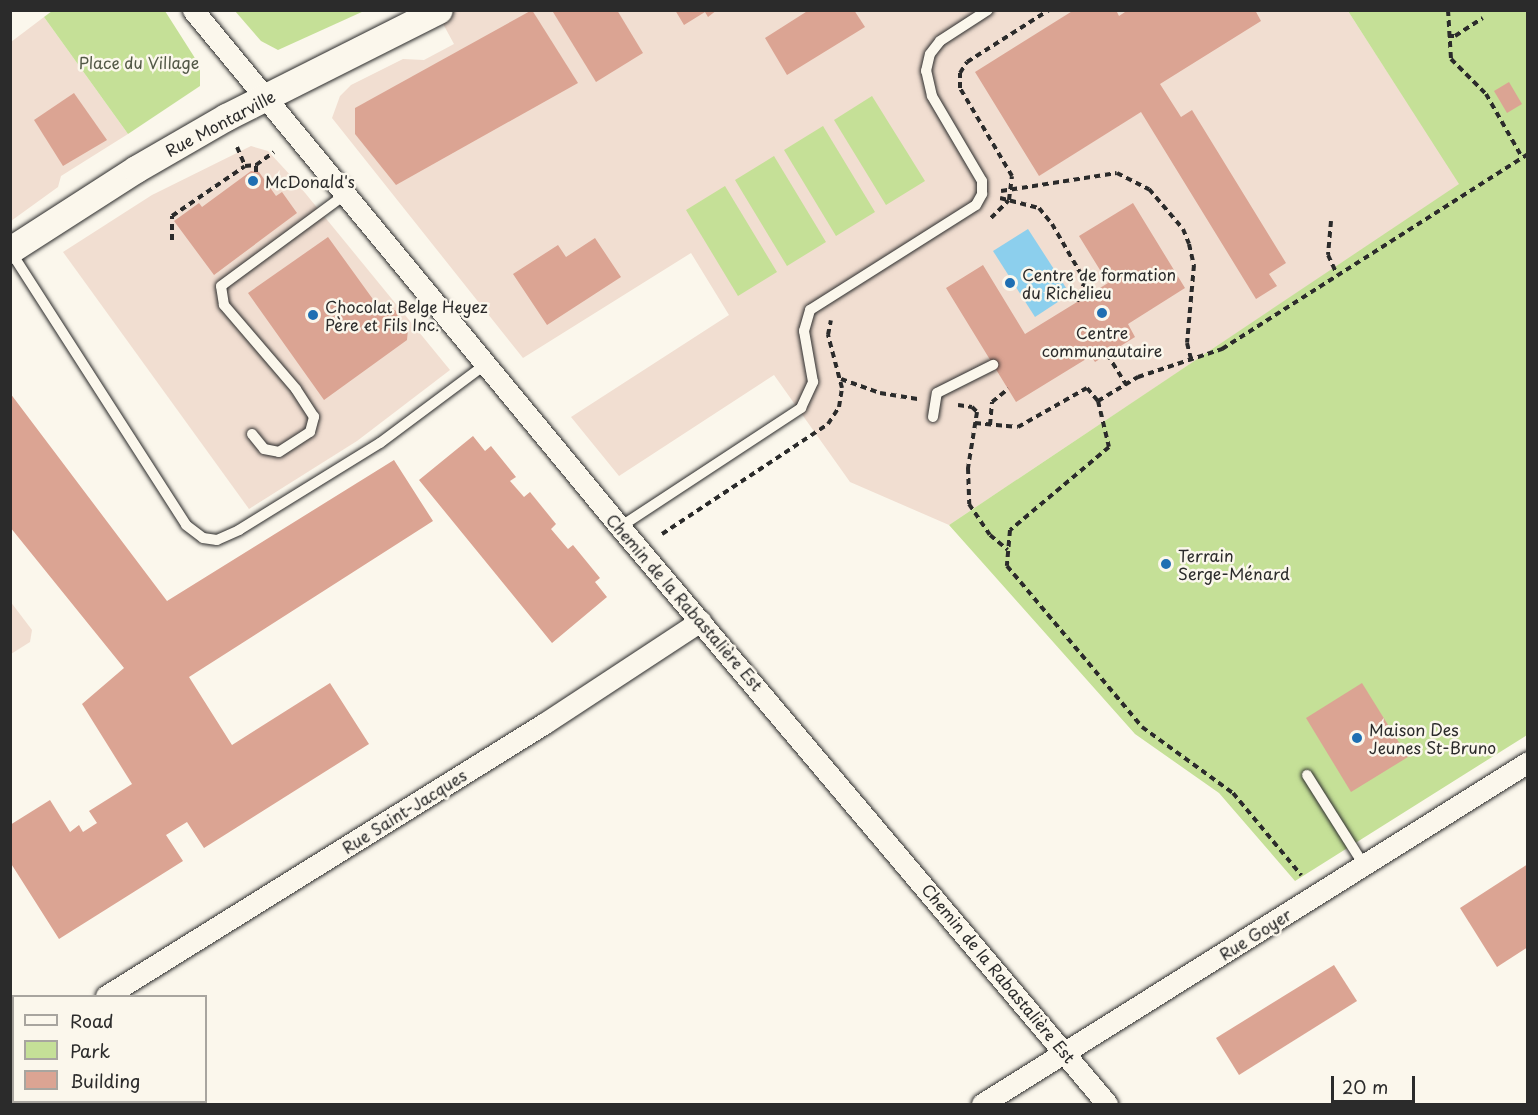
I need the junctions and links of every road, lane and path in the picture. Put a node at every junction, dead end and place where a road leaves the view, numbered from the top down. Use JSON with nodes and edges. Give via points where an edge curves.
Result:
{"nodes":[{"id":1,"x":193,"y":10,"type":"edge"},
{"id":2,"x":439,"y":10,"type":"edge"},
{"id":3,"x":988,"y":10,"type":"edge"},
{"id":4,"x":1448,"y":10,"type":"edge"},
{"id":5,"x":1483,"y":18,"type":"dead end"},
{"id":6,"x":1448,"y":36,"type":"junction"},
{"id":7,"x":265,"y":98,"type":"junction"},
{"id":8,"x":237,"y":147,"type":"dead end"},
{"id":9,"x":274,"y":152,"type":"dead end"},
{"id":10,"x":1527,"y":154,"type":"edge"},
{"id":11,"x":1522,"y":157,"type":"junction"},
{"id":12,"x":245,"y":165,"type":"junction"},
{"id":13,"x":256,"y":165,"type":"junction"},
{"id":14,"x":256,"y":172,"type":"dead end"},
{"id":15,"x":346,"y":194,"type":"junction"},
{"id":16,"x":982,"y":194,"type":"junction"},
{"id":17,"x":1331,"y":221,"type":"dead end"},
{"id":18,"x":172,"y":240,"type":"dead end"},
{"id":19,"x":10,"y":251,"type":"edge"},
{"id":20,"x":1337,"y":274,"type":"junction"},
{"id":21,"x":1077,"y":302,"type":"dead end"},
{"id":22,"x":1107,"y":354,"type":"dead end"},
{"id":23,"x":1191,"y":359,"type":"junction"},
{"id":24,"x":486,"y":364,"type":"junction"},
{"id":25,"x":993,"y":365,"type":"dead end"},
{"id":26,"x":1126,"y":384,"type":"junction"},
{"id":27,"x":1008,"y":389,"type":"dead end"},
{"id":28,"x":1098,"y":401,"type":"junction"},
{"id":29,"x":933,"y":417,"type":"dead end"},
{"id":30,"x":975,"y":423,"type":"dead end"},
{"id":31,"x":990,"y":425,"type":"junction"},
{"id":32,"x":974,"y":433,"type":"dead end"},
{"id":33,"x":252,"y":434,"type":"dead end"},
{"id":34,"x":620,"y":527,"type":"junction"},
{"id":35,"x":1008,"y":551,"type":"junction"},
{"id":36,"x":700,"y":621,"type":"junction"},
{"id":37,"x":1527,"y":762,"type":"edge"},
{"id":38,"x":1307,"y":775,"type":"dead end"},
{"id":39,"x":1364,"y":865,"type":"junction"},
{"id":40,"x":1304,"y":878,"type":"dead end"},
{"id":41,"x":107,"y":995,"type":"edge"},
{"id":42,"x":1065,"y":1053,"type":"junction"},
{"id":43,"x":982,"y":1104,"type":"edge"},
{"id":44,"x":1107,"y":1104,"type":"edge"}],
"edges":[{"from":1,"to":7,"type":"street","name":"Chemin de la Rabastalière Est"},
{"from":2,"to":7,"type":"street","name":"Rue Montarville"},
{"from":3,"to":16,"type":"lane","via":[[940,40],[930,54],[926,71],[932,96],[979,176]]},
{"from":4,"to":6,"type":"path"},
{"from":5,"to":6,"type":"path","via":[[1455,36]]},
{"from":6,"to":11,"type":"path","via":[[1451,59],[1486,94]]},
{"from":7,"to":15,"type":"street","name":"Chemin de la Rabastalière Est"},
{"from":7,"to":19,"type":"street","name":"Rue Montarville","via":[[136,169]]},
{"from":8,"to":12,"type":"path"},
{"from":9,"to":13,"type":"path"},
{"from":10,"to":11,"type":"path"},
{"from":11,"to":20,"type":"path"},
{"from":12,"to":13,"type":"path"},
{"from":12,"to":18,"type":"path","via":[[172,216]]},
{"from":13,"to":14,"type":"path"},
{"from":15,"to":24,"type":"street","name":"Chemin de la Rabastalière Est"},
{"from":15,"to":33,"type":"lane","via":[[221,286],[224,304],[296,389],[314,417],[310,432],[279,452],[264,449]]},
{"from":16,"to":21,"type":"path","via":[[1039,208],[1085,281]]},
{"from":16,"to":23,"type":"path","via":[[1117,173],[1149,189],[1183,229],[1189,244],[1194,265],[1187,343]]},
{"from":16,"to":34,"type":"lane","via":[[971,208],[810,310],[804,331],[813,382],[801,408]]},
{"from":17,"to":20,"type":"path","via":[[1328,255]]},
{"from":19,"to":24,"type":"lane","via":[[186,525],[203,538],[224,538],[249,524],[380,443]]},
{"from":20,"to":23,"type":"path","via":[[1222,348]]},
{"from":22,"to":26,"type":"path"},
{"from":23,"to":26,"type":"path"},
{"from":24,"to":34,"type":"street","name":"Chemin de la Rabastalière Est"},
{"from":25,"to":29,"type":"lane","via":[[937,393]]},
{"from":26,"to":28,"type":"path"},
{"from":27,"to":31,"type":"path","via":[[992,402]]},
{"from":28,"to":31,"type":"path","via":[[1087,388],[1027,424]]},
{"from":28,"to":35,"type":"path","via":[[1109,447],[1010,530]]},
{"from":30,"to":31,"type":"path"},
{"from":32,"to":35,"type":"path","via":[[967,483],[969,504],[990,535]]},
{"from":34,"to":36,"type":"street","name":"Chemin de la Rabastalière Est"},
{"from":35,"to":40,"type":"path","via":[[1007,566],[1142,727],[1233,794]]},
{"from":36,"to":41,"type":"street","name":"Rue Saint-Jacques","via":[[545,723]]},
{"from":36,"to":42,"type":"street","name":"Chemin de la Rabastalière Est"},
{"from":37,"to":39,"type":"street","name":"Rue Goyer"},
{"from":38,"to":39,"type":"lane"},
{"from":39,"to":42,"type":"street","name":"Rue Goyer"},
{"from":42,"to":43,"type":"street","name":"Rue Goyer"},
{"from":42,"to":44,"type":"street","name":"Chemin de la Rabastalière Est"}]}
